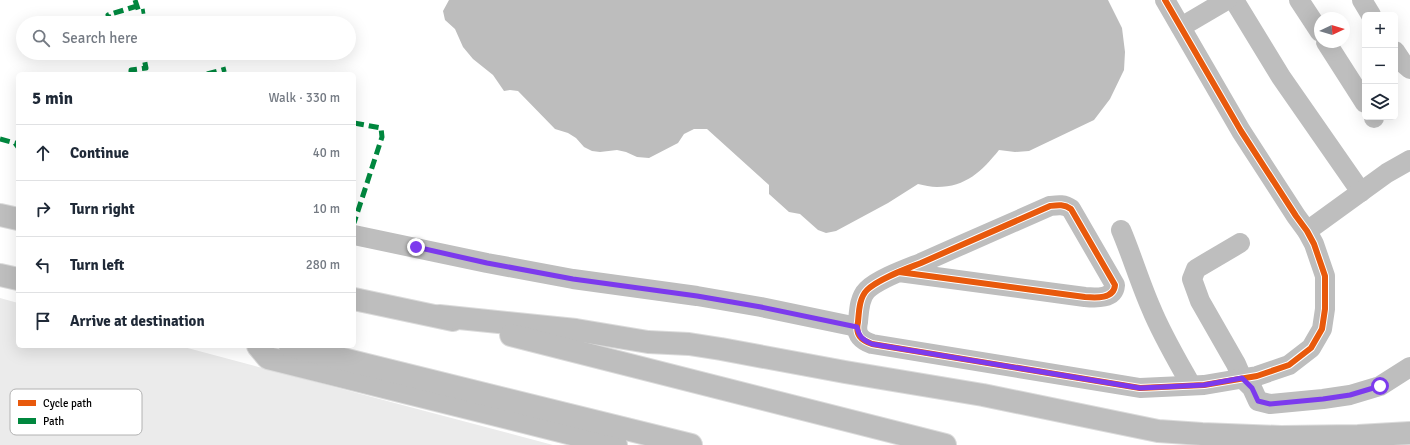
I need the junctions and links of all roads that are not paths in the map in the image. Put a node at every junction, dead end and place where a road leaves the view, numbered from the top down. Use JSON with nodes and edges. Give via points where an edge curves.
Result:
{"nodes":[{"id":1,"x":1165,"y":0,"type":"edge"},
{"id":2,"x":1227,"y":0,"type":"edge"},
{"id":3,"x":1234,"y":0,"type":"edge"},
{"id":4,"x":1300,"y":0,"type":"edge"},
{"id":5,"x":1362,"y":0,"type":"edge"},
{"id":6,"x":1369,"y":12,"type":"edge"},
{"id":7,"x":1314,"y":22,"type":"edge"},
{"id":8,"x":1181,"y":27,"type":"junction"},
{"id":9,"x":1330,"y":48,"type":"edge"},
{"id":10,"x":1398,"y":55,"type":"edge"},
{"id":11,"x":1410,"y":69,"type":"edge"},
{"id":12,"x":1362,"y":99,"type":"edge"},
{"id":13,"x":1410,"y":160,"type":"edge"},
{"id":14,"x":1361,"y":192,"type":"junction"},
{"id":15,"x":0,"y":215,"type":"edge"},
{"id":16,"x":16,"y":219,"type":"edge"},
{"id":17,"x":1121,"y":230,"type":"dead end"},
{"id":18,"x":1307,"y":230,"type":"junction"},
{"id":19,"x":356,"y":235,"type":"edge"},
{"id":20,"x":1240,"y":243,"type":"dead end"},
{"id":21,"x":898,"y":272,"type":"junction"},
{"id":22,"x":0,"y":275,"type":"edge"},
{"id":23,"x":16,"y":279,"type":"edge"},
{"id":24,"x":356,"y":299,"type":"edge"},
{"id":25,"x":439,"y":316,"type":"junction"},
{"id":26,"x":857,"y":327,"type":"junction"},
{"id":27,"x":260,"y":348,"type":"edge"},
{"id":28,"x":298,"y":348,"type":"edge"},
{"id":29,"x":1410,"y":367,"type":"edge"},
{"id":30,"x":1242,"y":378,"type":"junction"},
{"id":31,"x":1191,"y":385,"type":"junction"},
{"id":32,"x":1410,"y":433,"type":"edge"},
{"id":33,"x":616,"y":445,"type":"edge"},
{"id":34,"x":691,"y":445,"type":"edge"},
{"id":35,"x":945,"y":445,"type":"edge"}],
"edges":[{"from":1,"to":8,"type":"street"},
{"from":2,"to":8,"type":"street"},
{"from":3,"to":14,"type":"street","via":[[1281,77]]},
{"from":4,"to":7,"type":"street"},
{"from":5,"to":6,"type":"street"},
{"from":8,"to":18,"type":"street","via":[[1241,131]]},
{"from":9,"to":12,"type":"street"},
{"from":10,"to":11,"type":"street"},
{"from":13,"to":14,"type":"street"},
{"from":14,"to":18,"type":"street"},
{"from":15,"to":16,"type":"highway"},
{"from":17,"to":31,"type":"street","via":[[1151,310]]},
{"from":18,"to":30,"type":"street","via":[[1325,276],[1322,329],[1311,348],[1290,364],[1257,376]]},
{"from":19,"to":26,"type":"street","via":[[573,279],[697,296]]},
{"from":20,"to":30,"type":"street","via":[[1196,269],[1192,280],[1200,301]]},
{"from":21,"to":21,"type":"street","via":[[1050,206],[1062,205],[1071,209],[1115,284],[1115,289],[1098,298]]},
{"from":21,"to":26,"type":"street","via":[[866,290],[861,299]]},
{"from":22,"to":23,"type":"highway"},
{"from":24,"to":25,"type":"highway"},
{"from":25,"to":32,"type":"highway","via":[[709,347],[983,395],[1158,430],[1281,436]]},
{"from":25,"to":35,"type":"highway"},
{"from":26,"to":31,"type":"street","via":[[864,341],[872,344],[1140,388]]},
{"from":27,"to":33,"type":"highway","via":[[268,358]]},
{"from":28,"to":34,"type":"highway"},
{"from":29,"to":30,"type":"street","via":[[1380,386],[1350,395],[1270,404],[1258,401],[1252,388]]},
{"from":30,"to":31,"type":"street"}]}
